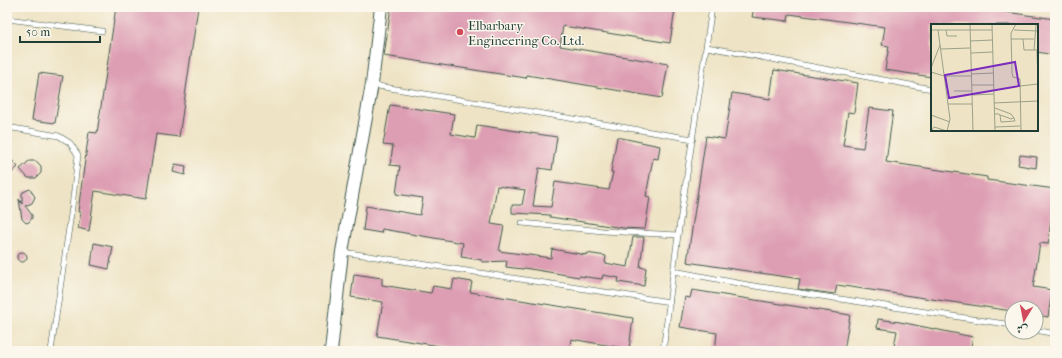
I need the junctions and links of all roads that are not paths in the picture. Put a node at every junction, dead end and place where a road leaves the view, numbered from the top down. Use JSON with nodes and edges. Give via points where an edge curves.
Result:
{"nodes":[{"id":1,"x":381,"y":7,"type":"edge"},
{"id":2,"x":712,"y":7,"type":"edge"},
{"id":3,"x":7,"y":19,"type":"edge"},
{"id":4,"x":102,"y":30,"type":"dead end"},
{"id":5,"x":706,"y":47,"type":"junction"},
{"id":6,"x":372,"y":84,"type":"junction"},
{"id":7,"x":931,"y":89,"type":"edge"},
{"id":8,"x":7,"y":127,"type":"edge"},
{"id":9,"x":693,"y":139,"type":"junction"},
{"id":10,"x":522,"y":223,"type":"dead end"},
{"id":11,"x":678,"y":235,"type":"junction"},
{"id":12,"x":342,"y":252,"type":"junction"},
{"id":13,"x":674,"y":271,"type":"junction"},
{"id":14,"x":670,"y":302,"type":"junction"},
{"id":15,"x":1004,"y":324,"type":"edge"},
{"id":16,"x":1044,"y":332,"type":"edge"},
{"id":17,"x":1055,"y":334,"type":"edge"},
{"id":18,"x":51,"y":351,"type":"edge"},
{"id":19,"x":331,"y":351,"type":"edge"},
{"id":20,"x":663,"y":351,"type":"edge"}],
"edges":[{"from":1,"to":6,"type":"street"},
{"from":2,"to":5,"type":"lane"},
{"from":3,"to":4,"type":"lane"},
{"from":5,"to":7,"type":"lane"},
{"from":5,"to":9,"type":"lane"},
{"from":6,"to":9,"type":"lane"},
{"from":6,"to":12,"type":"street"},
{"from":8,"to":18,"type":"lane","via":[[59,136],[70,143],[78,155]]},
{"from":9,"to":11,"type":"lane"},
{"from":10,"to":11,"type":"lane"},
{"from":11,"to":13,"type":"lane"},
{"from":12,"to":14,"type":"lane"},
{"from":12,"to":19,"type":"street"},
{"from":13,"to":14,"type":"lane"},
{"from":13,"to":15,"type":"lane","via":[[748,285]]},
{"from":14,"to":20,"type":"lane"},
{"from":16,"to":17,"type":"lane"}]}
